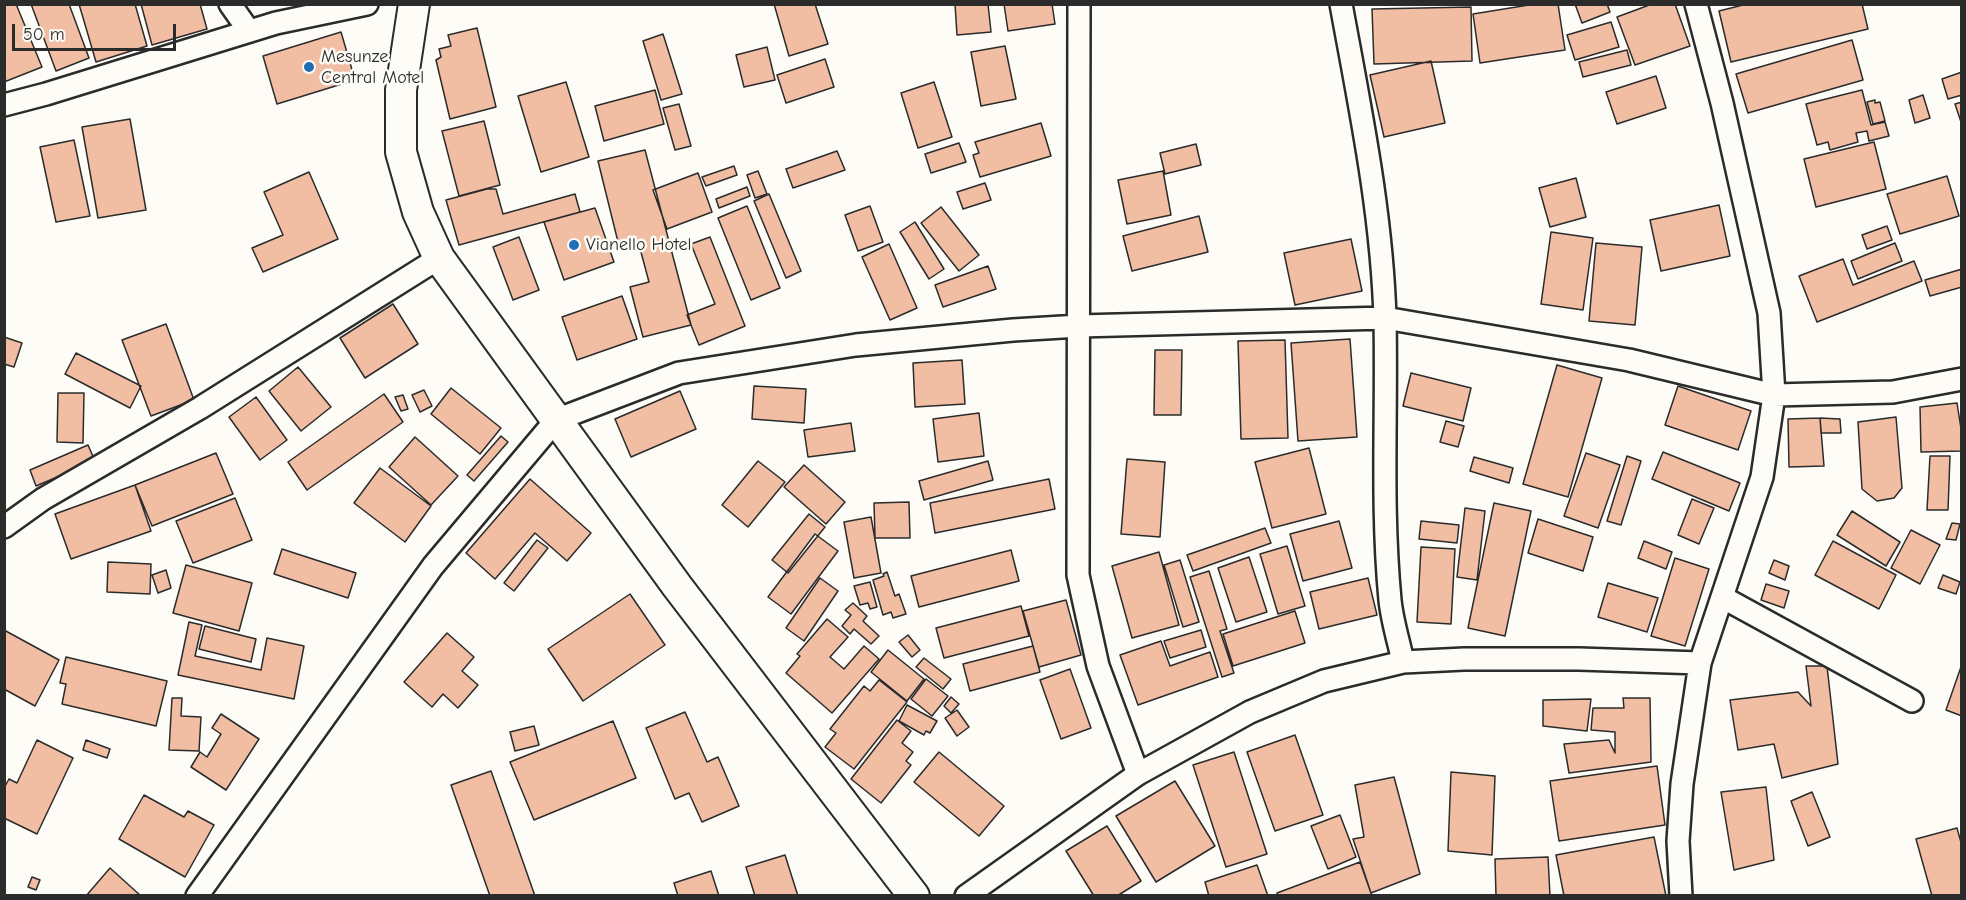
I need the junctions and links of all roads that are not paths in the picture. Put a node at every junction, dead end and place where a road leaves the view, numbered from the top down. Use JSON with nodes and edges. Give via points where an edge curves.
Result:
{"nodes":[{"id":1,"x":230,"y":4,"type":"edge"},
{"id":2,"x":367,"y":4,"type":"edge"},
{"id":3,"x":414,"y":4,"type":"edge"},
{"id":4,"x":1079,"y":4,"type":"edge"},
{"id":5,"x":1341,"y":4,"type":"edge"},
{"id":6,"x":1696,"y":4,"type":"edge"},
{"id":7,"x":249,"y":31,"type":"junction"},
{"id":8,"x":4,"y":105,"type":"edge"},
{"id":9,"x":439,"y":258,"type":"junction"},
{"id":10,"x":1385,"y":318,"type":"junction"},
{"id":11,"x":1079,"y":326,"type":"junction"},
{"id":12,"x":1962,"y":379,"type":"edge"},
{"id":13,"x":1774,"y":395,"type":"junction"},
{"id":14,"x":556,"y":420,"type":"junction"},
{"id":15,"x":7,"y":522,"type":"edge"},
{"id":16,"x":1722,"y":597,"type":"junction"},
{"id":17,"x":1403,"y":662,"type":"junction"},
{"id":18,"x":1700,"y":663,"type":"junction"},
{"id":19,"x":1912,"y":701,"type":"dead end"},
{"id":20,"x":1138,"y":774,"type":"junction"},
{"id":21,"x":197,"y":896,"type":"edge"},
{"id":22,"x":914,"y":896,"type":"edge"},
{"id":23,"x":966,"y":896,"type":"edge"},
{"id":24,"x":1681,"y":896,"type":"edge"}],
"edges":[{"from":1,"to":7,"type":"street"},
{"from":2,"to":7,"type":"street"},
{"from":3,"to":9,"type":"street","via":[[401,90],[401,152],[418,212]]},
{"from":4,"to":11,"type":"street"},
{"from":5,"to":10,"type":"street","via":[[1377,221]]},
{"from":6,"to":13,"type":"street","via":[[1769,313]]},
{"from":7,"to":8,"type":"street"},
{"from":9,"to":14,"type":"street"},
{"from":9,"to":15,"type":"street","via":[[200,408]]},
{"from":10,"to":11,"type":"street"},
{"from":10,"to":13,"type":"street","via":[[1629,360]]},
{"from":10,"to":17,"type":"street","via":[[1384,487],[1390,602]]},
{"from":11,"to":14,"type":"street","via":[[856,345],[679,373]]},
{"from":11,"to":20,"type":"street","via":[[1078,575],[1098,666]]},
{"from":12,"to":13,"type":"street","via":[[1893,392]]},
{"from":13,"to":16,"type":"street","via":[[1762,477]]},
{"from":14,"to":21,"type":"street","via":[[433,566]]},
{"from":14,"to":22,"type":"street","via":[[677,586]]},
{"from":16,"to":18,"type":"street"},
{"from":16,"to":19,"type":"street"},
{"from":17,"to":18,"type":"street","via":[[1579,659]]},
{"from":17,"to":20,"type":"street","via":[[1324,681],[1250,712]]},
{"from":18,"to":24,"type":"street","via":[[1682,784],[1678,841]]},
{"from":20,"to":23,"type":"street"}]}
